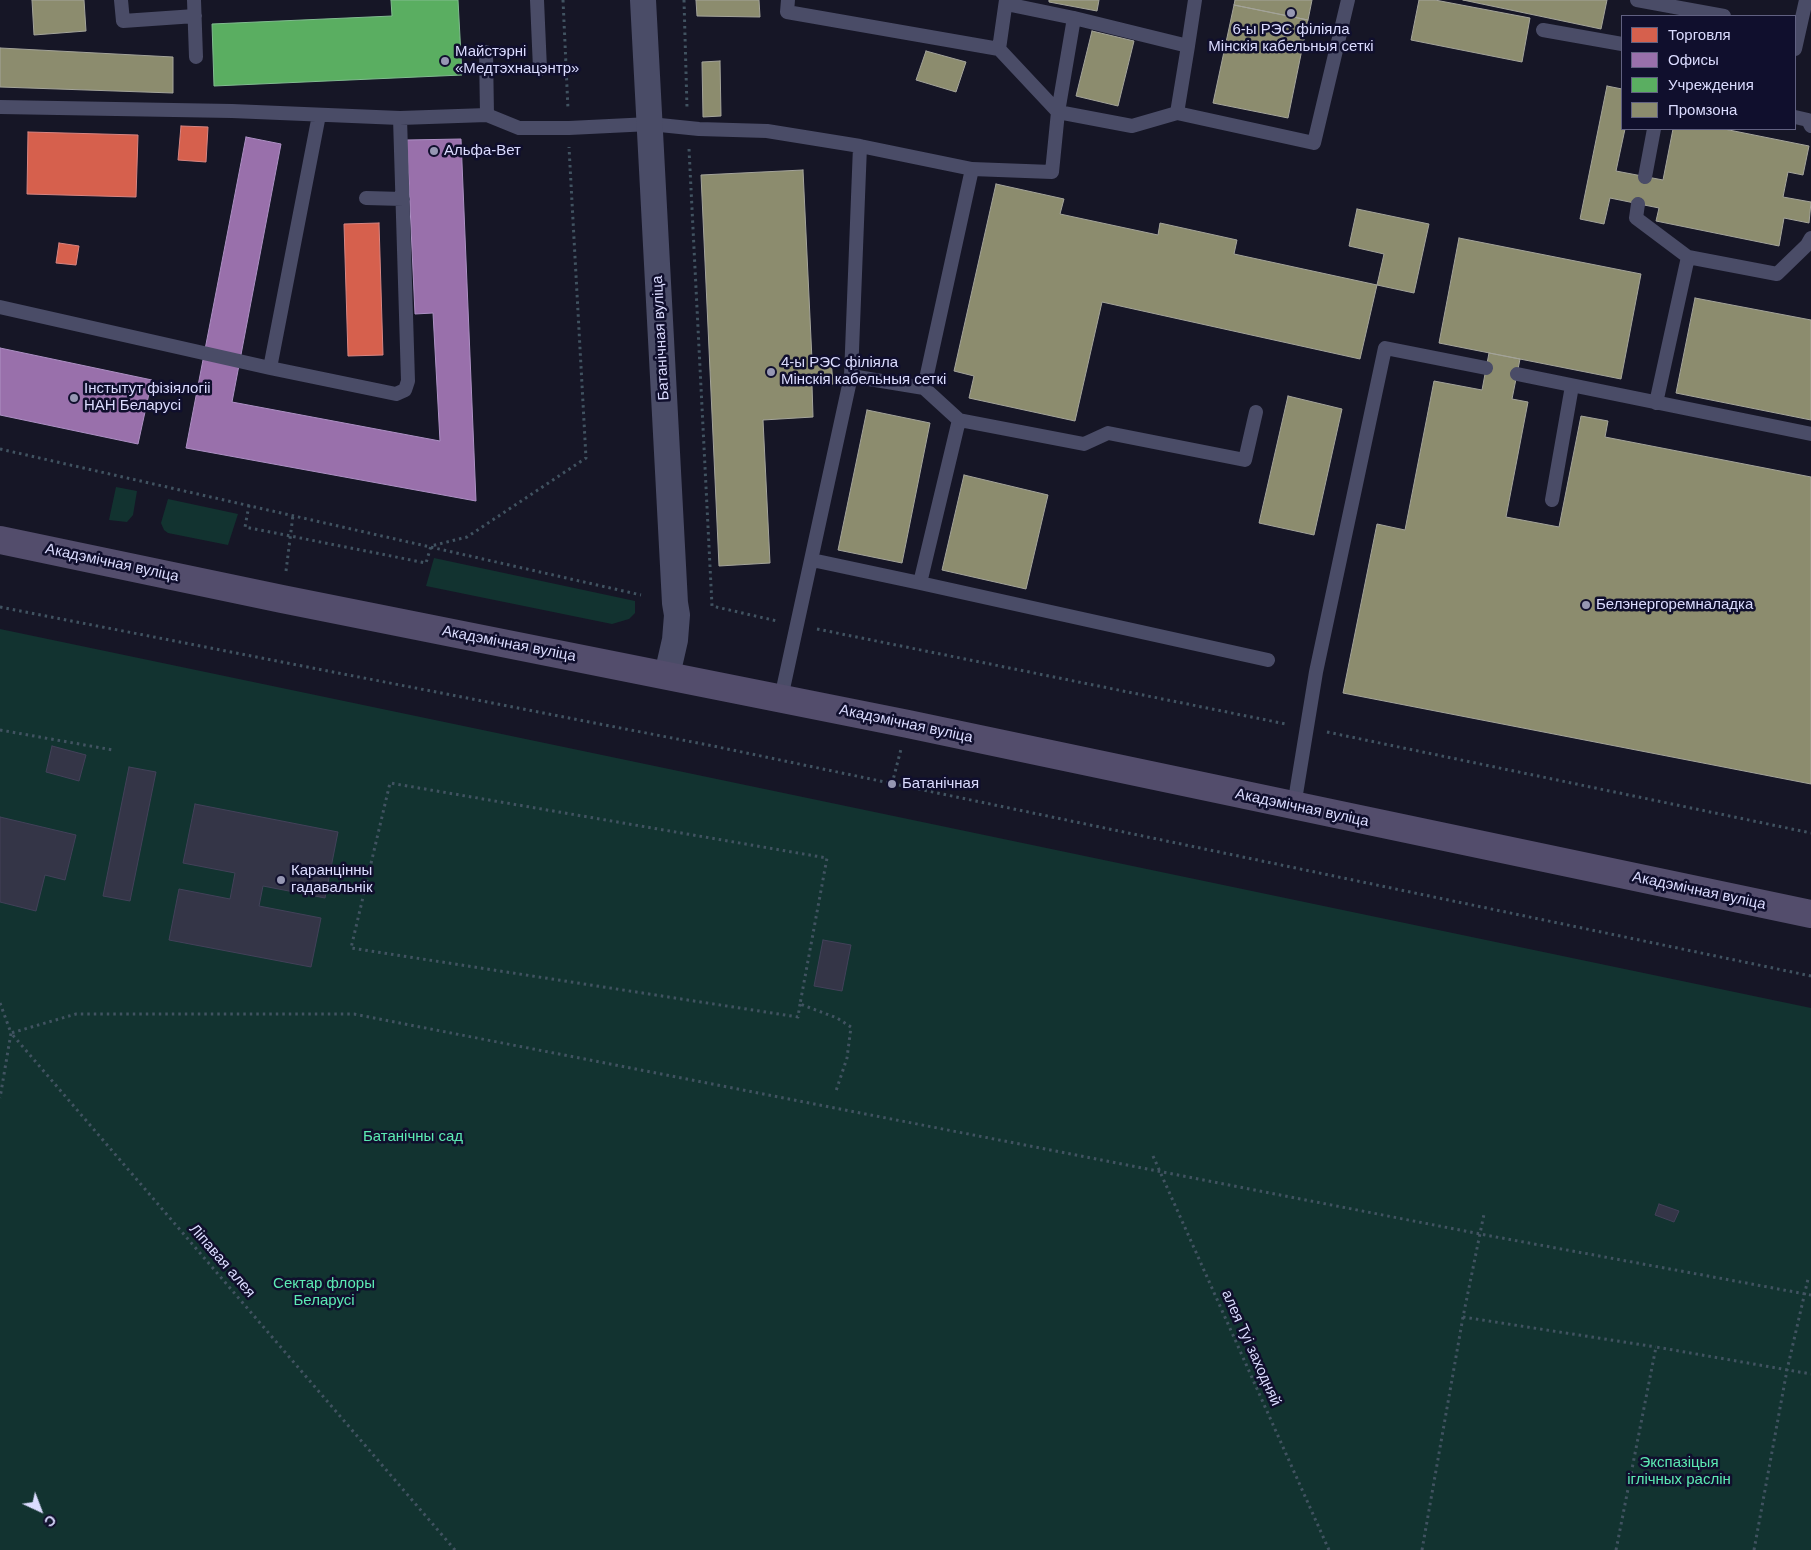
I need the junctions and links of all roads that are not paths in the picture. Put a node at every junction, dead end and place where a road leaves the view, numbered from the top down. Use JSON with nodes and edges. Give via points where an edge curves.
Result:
{"nodes":[{"id":1,"x":121,"y":0,"type":"edge"},
{"id":2,"x":194,"y":0,"type":"edge"},
{"id":3,"x":537,"y":0,"type":"edge"},
{"id":4,"x":643,"y":0,"type":"edge"},
{"id":5,"x":788,"y":0,"type":"edge"},
{"id":6,"x":1195,"y":0,"type":"edge"},
{"id":7,"x":1348,"y":0,"type":"edge"},
{"id":8,"x":1637,"y":0,"type":"edge"},
{"id":9,"x":1806,"y":0,"type":"edge"},
{"id":10,"x":1006,"y":2,"type":"edge"},
{"id":11,"x":1719,"y":15,"type":"edge"},
{"id":12,"x":195,"y":16,"type":"junction"},
{"id":13,"x":1074,"y":18,"type":"junction"},
{"id":14,"x":1543,"y":30,"type":"dead end"},
{"id":15,"x":1797,"y":30,"type":"edge"},
{"id":16,"x":1621,"y":44,"type":"edge"},
{"id":17,"x":1188,"y":46,"type":"junction"},
{"id":18,"x":999,"y":49,"type":"junction"},
{"id":19,"x":486,"y":52,"type":"dead end"},
{"id":20,"x":196,"y":57,"type":"dead end"},
{"id":21,"x":540,"y":69,"type":"dead end"},
{"id":22,"x":0,"y":107,"type":"edge"},
{"id":23,"x":1058,"y":112,"type":"junction"},
{"id":24,"x":318,"y":114,"type":"junction"},
{"id":25,"x":1176,"y":114,"type":"junction"},
{"id":26,"x":487,"y":115,"type":"junction"},
{"id":27,"x":400,"y":118,"type":"junction"},
{"id":28,"x":1796,"y":118,"type":"edge"},
{"id":29,"x":650,"y":124,"type":"junction"},
{"id":30,"x":1811,"y":126,"type":"edge"},
{"id":31,"x":1654,"y":130,"type":"edge"},
{"id":32,"x":860,"y":146,"type":"junction"},
{"id":33,"x":972,"y":169,"type":"junction"},
{"id":34,"x":1645,"y":176,"type":"dead end"},
{"id":35,"x":366,"y":198,"type":"dead end"},
{"id":36,"x":402,"y":199,"type":"junction"},
{"id":37,"x":1638,"y":204,"type":"dead end"},
{"id":38,"x":1811,"y":238,"type":"edge"},
{"id":39,"x":1688,"y":257,"type":"junction"},
{"id":40,"x":0,"y":307,"type":"edge"},
{"id":41,"x":270,"y":368,"type":"junction"},
{"id":42,"x":1486,"y":368,"type":"dead end"},
{"id":43,"x":1517,"y":374,"type":"dead end"},
{"id":44,"x":851,"y":376,"type":"junction"},
{"id":45,"x":1572,"y":386,"type":"junction"},
{"id":46,"x":924,"y":388,"type":"junction"},
{"id":47,"x":1656,"y":402,"type":"junction"},
{"id":48,"x":1256,"y":412,"type":"dead end"},
{"id":49,"x":959,"y":420,"type":"junction"},
{"id":50,"x":1811,"y":434,"type":"edge"},
{"id":51,"x":1552,"y":500,"type":"dead end"},
{"id":52,"x":0,"y":540,"type":"edge"},
{"id":53,"x":812,"y":560,"type":"junction"},
{"id":54,"x":920,"y":582,"type":"junction"},
{"id":55,"x":1268,"y":660,"type":"dead end"},
{"id":56,"x":667,"y":675,"type":"junction"},
{"id":57,"x":782,"y":698,"type":"junction"},
{"id":58,"x":1294,"y":806,"type":"junction"},
{"id":59,"x":1811,"y":914,"type":"edge"}],
"edges":[{"from":1,"to":12,"type":"lane","via":[[123,21]]},
{"from":2,"to":12,"type":"lane"},
{"from":3,"to":21,"type":"lane"},
{"from":4,"to":29,"type":"street","name":"Батанічная вуліца"},
{"from":5,"to":18,"type":"lane","via":[[788,12]]},
{"from":6,"to":17,"type":"lane"},
{"from":7,"to":25,"type":"lane","via":[[1314,143]]},
{"from":8,"to":11,"type":"lane"},
{"from":9,"to":15,"type":"lane"},
{"from":10,"to":13,"type":"lane"},
{"from":10,"to":18,"type":"lane"},
{"from":12,"to":20,"type":"lane"},
{"from":13,"to":17,"type":"lane"},
{"from":13,"to":23,"type":"lane"},
{"from":14,"to":16,"type":"lane"},
{"from":17,"to":25,"type":"lane"},
{"from":18,"to":23,"type":"lane"},
{"from":19,"to":26,"type":"lane"},
{"from":22,"to":24,"type":"lane"},
{"from":23,"to":25,"type":"lane","via":[[1132,126]]},
{"from":23,"to":33,"type":"lane","via":[[1052,172]]},
{"from":24,"to":27,"type":"lane"},
{"from":24,"to":41,"type":"lane"},
{"from":26,"to":27,"type":"lane"},
{"from":26,"to":29,"type":"lane","via":[[519,128]]},
{"from":27,"to":36,"type":"lane"},
{"from":28,"to":30,"type":"lane","via":[[1808,120]]},
{"from":29,"to":32,"type":"lane","via":[[767,131]]},
{"from":29,"to":56,"type":"street","name":"Батанічная вуліца","via":[[677,615]]},
{"from":31,"to":34,"type":"lane"},
{"from":32,"to":33,"type":"lane"},
{"from":32,"to":44,"type":"lane"},
{"from":33,"to":46,"type":"lane"},
{"from":35,"to":36,"type":"lane"},
{"from":36,"to":41,"type":"lane","via":[[408,381],[405,390],[396,394]]},
{"from":37,"to":39,"type":"lane","via":[[1636,218]]},
{"from":38,"to":39,"type":"lane","via":[[1777,274]]},
{"from":39,"to":47,"type":"lane"},
{"from":40,"to":41,"type":"lane"},
{"from":42,"to":58,"type":"lane","via":[[1384,348],[1306,728]]},
{"from":43,"to":45,"type":"lane"},
{"from":44,"to":46,"type":"lane"},
{"from":44,"to":53,"type":"lane"},
{"from":45,"to":47,"type":"lane"},
{"from":45,"to":51,"type":"lane"},
{"from":46,"to":49,"type":"lane"},
{"from":47,"to":50,"type":"lane"},
{"from":48,"to":49,"type":"lane","via":[[1245,460],[1108,433],[1084,444]]},
{"from":49,"to":54,"type":"lane"},
{"from":52,"to":56,"type":"main road","name":"Акадэмічная вуліца"},
{"from":53,"to":54,"type":"lane"},
{"from":53,"to":57,"type":"lane"},
{"from":54,"to":55,"type":"lane"},
{"from":56,"to":57,"type":"main road","name":"Акадэмічная вуліца"},
{"from":57,"to":58,"type":"main road","name":"Акадэмічная вуліца"},
{"from":58,"to":59,"type":"main road","name":"Акадэмічная вуліца"}]}
